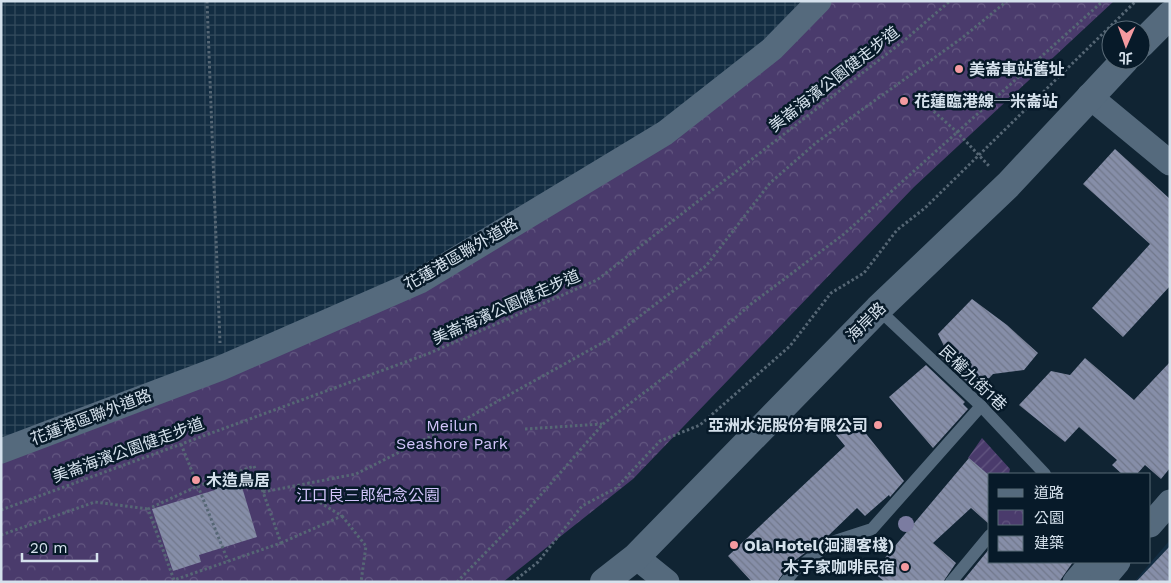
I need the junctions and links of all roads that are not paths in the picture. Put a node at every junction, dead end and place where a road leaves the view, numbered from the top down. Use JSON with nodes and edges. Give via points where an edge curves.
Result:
{"nodes":[{"id":1,"x":819,"y":1,"type":"edge"},
{"id":2,"x":1170,"y":15,"type":"edge"},
{"id":3,"x":1151,"y":34,"type":"edge"},
{"id":4,"x":1115,"y":70,"type":"edge"},
{"id":5,"x":1089,"y":96,"type":"junction"},
{"id":6,"x":1170,"y":163,"type":"edge"},
{"id":7,"x":878,"y":309,"type":"junction"},
{"id":8,"x":981,"y":406,"type":"junction"},
{"id":9,"x":1,"y":451,"type":"edge"},
{"id":10,"x":1043,"y":473,"type":"edge"},
{"id":11,"x":1170,"y":502,"type":"edge"},
{"id":12,"x":1151,"y":524,"type":"edge"},
{"id":13,"x":988,"y":537,"type":"edge"},
{"id":14,"x":636,"y":556,"type":"junction"},
{"id":15,"x":1091,"y":563,"type":"edge"},
{"id":16,"x":1117,"y":563,"type":"edge"},
{"id":17,"x":604,"y":582,"type":"edge"},
{"id":18,"x":667,"y":582,"type":"edge"},
{"id":19,"x":785,"y":582,"type":"edge"},
{"id":20,"x":951,"y":582,"type":"edge"},
{"id":21,"x":1075,"y":582,"type":"edge"},
{"id":22,"x":1101,"y":582,"type":"edge"}],
"edges":[{"from":1,"to":9,"type":"street","name":"花蓮港區聯外道路","via":[[772,49],[665,133],[420,281],[221,368]]},
{"from":2,"to":3,"type":"main road"},
{"from":4,"to":5,"type":"main road","name":"海岸路"},
{"from":5,"to":6,"type":"street"},
{"from":5,"to":7,"type":"main road","name":"海岸路","via":[[1008,185]]},
{"from":7,"to":8,"type":"lane","name":"民權九街1巷"},
{"from":7,"to":14,"type":"main road","name":"海岸路"},
{"from":8,"to":10,"type":"lane","name":"民權九街1巷"},
{"from":8,"to":19,"type":"lane","via":[[872,529],[832,542],[795,570]]},
{"from":11,"to":12,"type":"street"},
{"from":13,"to":20,"type":"lane"},
{"from":14,"to":17,"type":"main road","name":"海岸路"},
{"from":14,"to":18,"type":"street"},
{"from":15,"to":21,"type":"street"},
{"from":16,"to":22,"type":"street"}]}
